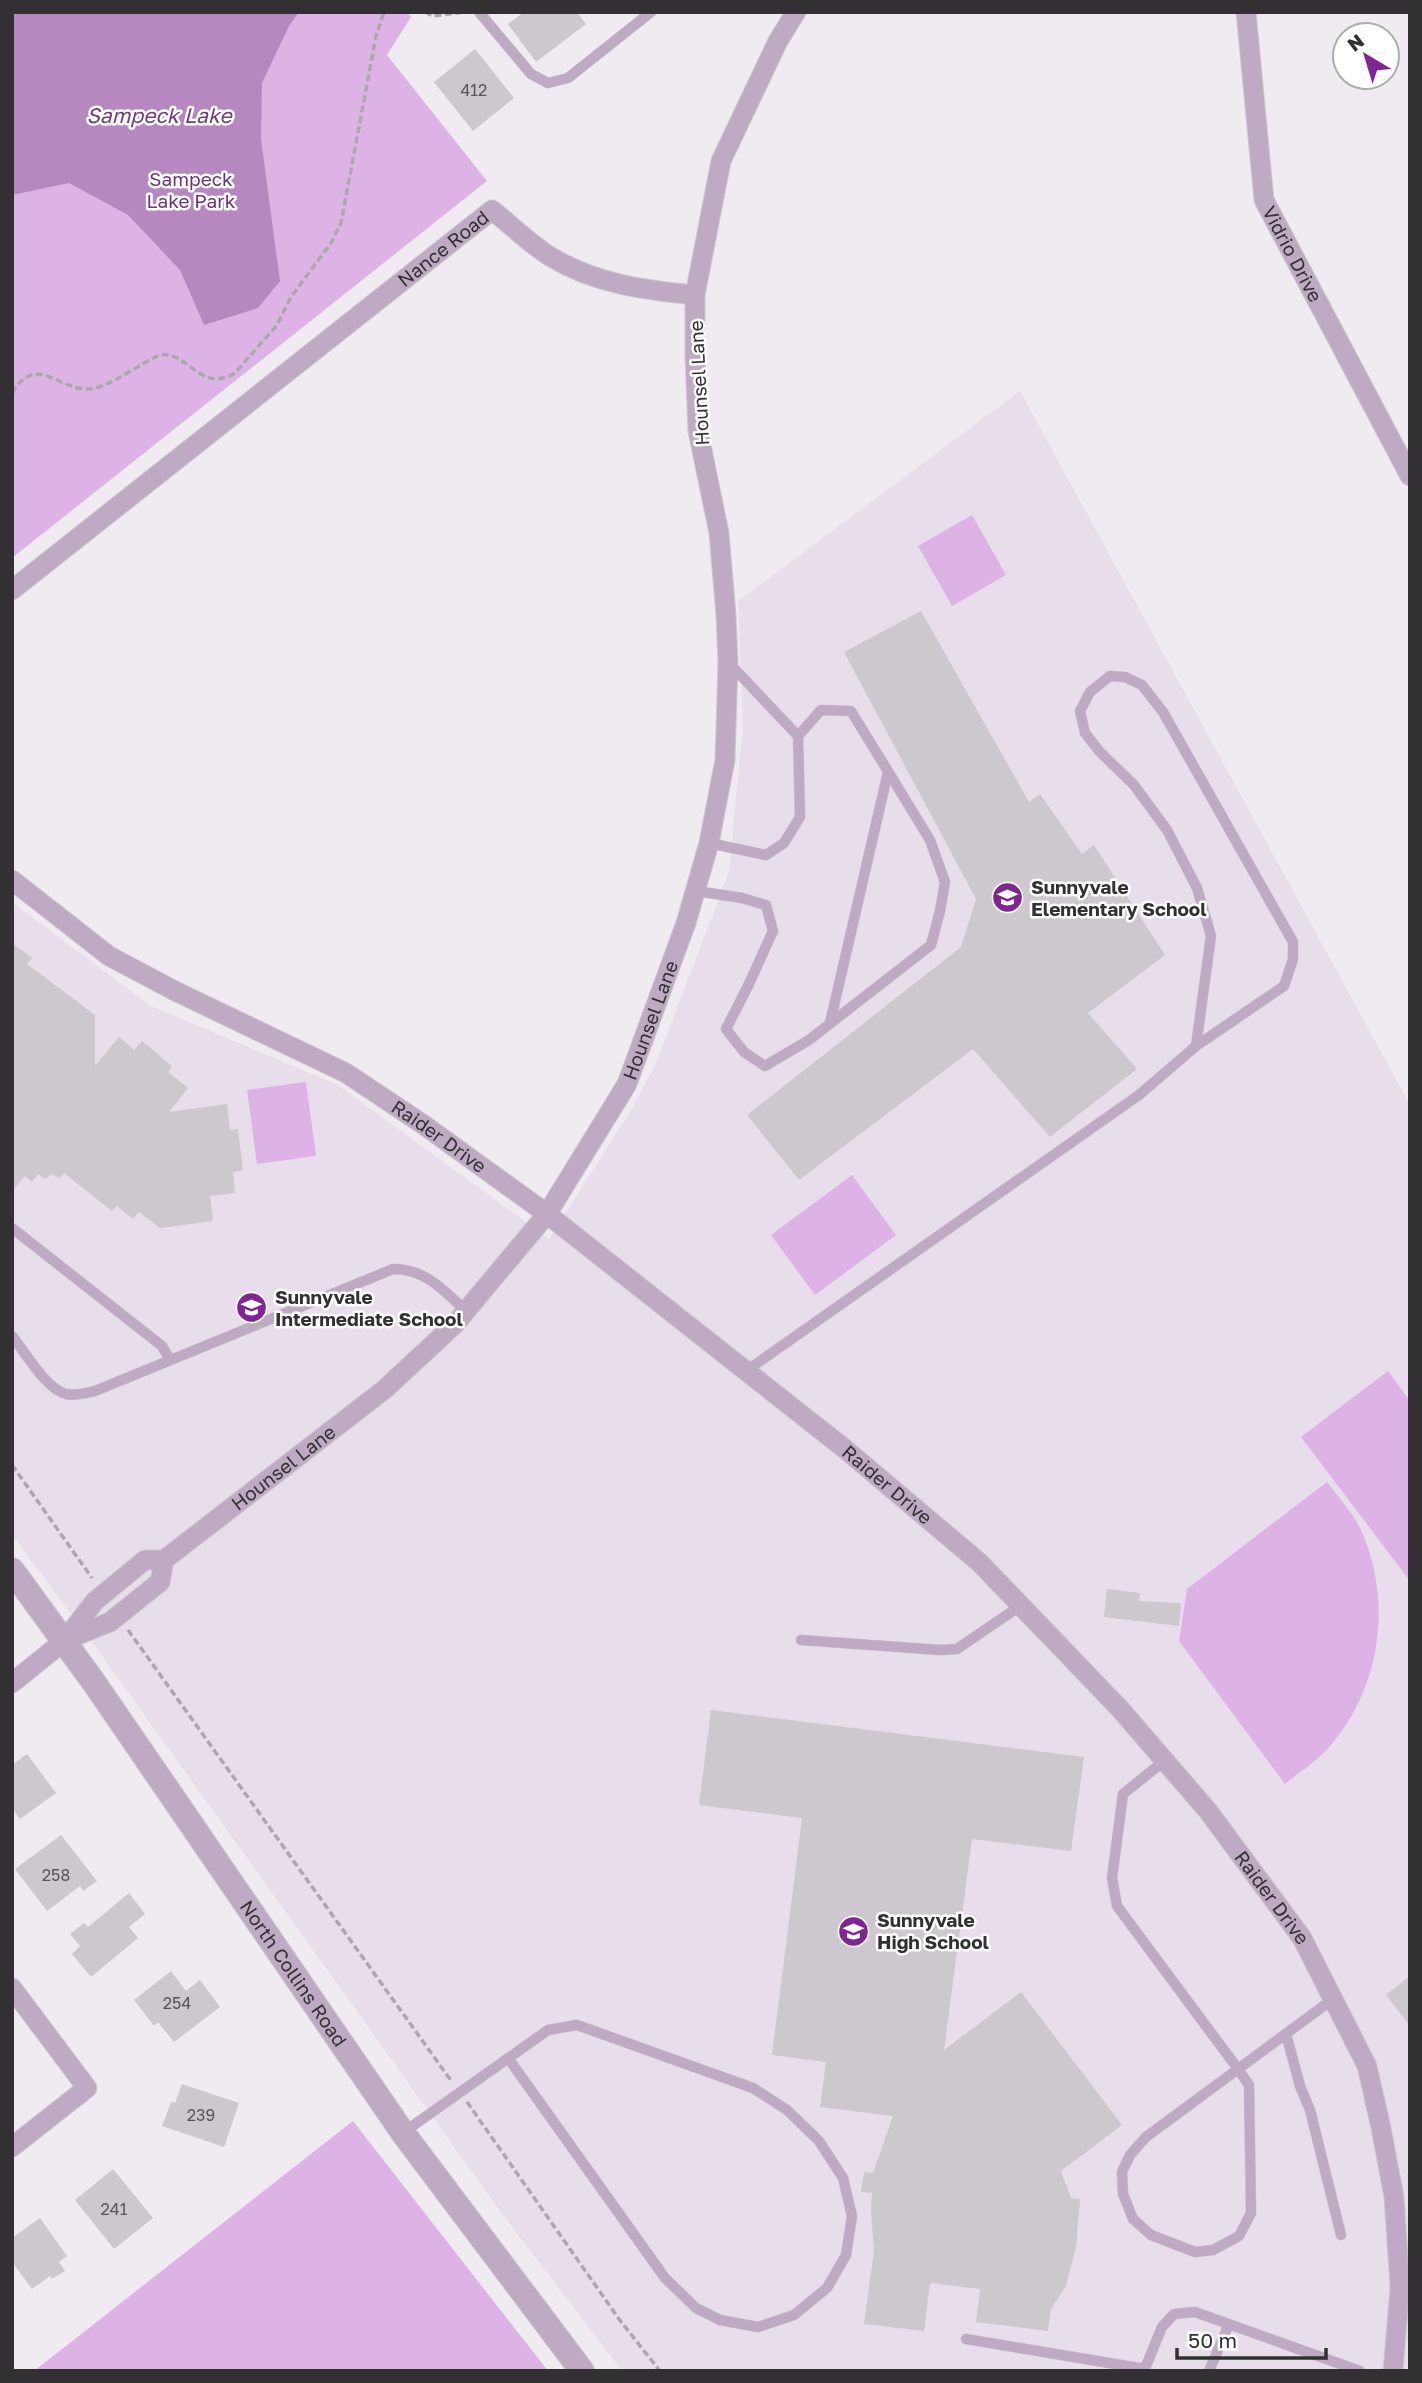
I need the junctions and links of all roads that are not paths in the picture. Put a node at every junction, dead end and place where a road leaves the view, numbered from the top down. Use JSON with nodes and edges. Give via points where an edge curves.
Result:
{"nodes":[{"id":1,"x":479,"y":12,"type":"edge"},
{"id":2,"x":651,"y":12,"type":"edge"},
{"id":3,"x":796,"y":12,"type":"edge"},
{"id":4,"x":1246,"y":12,"type":"edge"},
{"id":5,"x":695,"y":295,"type":"junction"},
{"id":6,"x":1410,"y":476,"type":"edge"},
{"id":7,"x":12,"y":590,"type":"edge"},
{"id":8,"x":728,"y":662,"type":"junction"},
{"id":9,"x":798,"y":736,"type":"junction"},
{"id":10,"x":888,"y":772,"type":"junction"},
{"id":11,"x":709,"y":843,"type":"junction"},
{"id":12,"x":12,"y":880,"type":"edge"},
{"id":13,"x":696,"y":891,"type":"junction"},
{"id":14,"x":830,"y":1024,"type":"junction"},
{"id":15,"x":1196,"y":1046,"type":"junction"},
{"id":16,"x":547,"y":1214,"type":"junction"},
{"id":17,"x":12,"y":1228,"type":"edge"},
{"id":18,"x":466,"y":1311,"type":"junction"},
{"id":19,"x":12,"y":1336,"type":"edge"},
{"id":20,"x":170,"y":1360,"type":"junction"},
{"id":21,"x":745,"y":1371,"type":"junction"},
{"id":22,"x":164,"y":1560,"type":"junction"},
{"id":23,"x":12,"y":1570,"type":"edge"},
{"id":24,"x":1020,"y":1606,"type":"junction"},
{"id":25,"x":801,"y":1640,"type":"dead end"},
{"id":26,"x":64,"y":1641,"type":"junction"},
{"id":27,"x":12,"y":1683,"type":"edge"},
{"id":28,"x":1164,"y":1760,"type":"junction"},
{"id":29,"x":12,"y":1988,"type":"edge"},
{"id":30,"x":1333,"y":1999,"type":"junction"},
{"id":31,"x":1286,"y":2034,"type":"junction"},
{"id":32,"x":508,"y":2058,"type":"junction"},
{"id":33,"x":1238,"y":2069,"type":"junction"},
{"id":34,"x":403,"y":2133,"type":"junction"},
{"id":35,"x":12,"y":2147,"type":"edge"},
{"id":36,"x":1341,"y":2235,"type":"dead end"},
{"id":37,"x":1229,"y":2324,"type":"junction"},
{"id":38,"x":965,"y":2339,"type":"dead end"},
{"id":39,"x":1144,"y":2370,"type":"edge"},
{"id":40,"x":582,"y":2371,"type":"edge"},
{"id":41,"x":1209,"y":2371,"type":"edge"},
{"id":42,"x":1360,"y":2371,"type":"edge"},
{"id":43,"x":1393,"y":2371,"type":"edge"}],
"edges":[{"from":1,"to":2,"type":"lane","via":[[531,74],[548,83],[568,78]]},
{"from":3,"to":5,"type":"street","via":[[721,160]]},
{"from":4,"to":6,"type":"street","name":"Vidrio Drive","via":[[1264,200]]},
{"from":5,"to":7,"type":"street","name":"Nance Road","via":[[642,290],[596,279],[550,256],[492,210]]},
{"from":5,"to":8,"type":"street","name":"Hounsel Lane","via":[[698,431],[719,533]]},
{"from":8,"to":9,"type":"lane"},
{"from":8,"to":11,"type":"street","name":"Hounsel Lane","via":[[725,760]]},
{"from":9,"to":10,"type":"lane","via":[[821,710],[851,711]]},
{"from":9,"to":11,"type":"lane","via":[[800,817],[784,843],[766,855]]},
{"from":10,"to":14,"type":"lane"},
{"from":10,"to":14,"type":"lane","via":[[930,840],[945,882],[940,911],[931,945]]},
{"from":11,"to":13,"type":"street","name":"Hounsel Lane"},
{"from":12,"to":16,"type":"street","name":"Raider Drive","via":[[109,956],[346,1073]]},
{"from":13,"to":14,"type":"lane","via":[[766,905],[773,931],[726,1029],[744,1052],[765,1066]]},
{"from":13,"to":16,"type":"street","name":"Hounsel Lane","via":[[627,1084]]},
{"from":15,"to":15,"type":"lane","via":[[1211,936],[1197,888],[1167,830],[1085,733],[1080,711],[1090,692],[1110,677],[1125,677],[1142,685],[1163,712],[1293,942],[1284,986]]},
{"from":15,"to":21,"type":"lane","via":[[1139,1095]]},
{"from":16,"to":18,"type":"street","name":"Hounsel Lane"},
{"from":16,"to":21,"type":"street","name":"Raider Drive"},
{"from":17,"to":20,"type":"lane","via":[[162,1346]]},
{"from":18,"to":20,"type":"lane","via":[[430,1279],[408,1269],[393,1269]]},
{"from":18,"to":22,"type":"street","name":"Hounsel Lane","via":[[385,1389]]},
{"from":19,"to":20,"type":"lane","via":[[48,1383],[67,1394],[95,1391]]},
{"from":21,"to":24,"type":"street","name":"Raider Drive","via":[[980,1563]]},
{"from":22,"to":26,"type":"street","name":"Hounsel Lane","via":[[145,1560],[103,1594]]},
{"from":22,"to":26,"type":"street","name":"Hounsel Lane","via":[[160,1582],[110,1622]]},
{"from":23,"to":26,"type":"street","name":"North Collins Road"},
{"from":24,"to":25,"type":"lane","via":[[957,1649]]},
{"from":24,"to":28,"type":"street","name":"Raider Drive"},
{"from":26,"to":27,"type":"street"},
{"from":26,"to":34,"type":"street","name":"North Collins Road"},
{"from":28,"to":30,"type":"street","name":"Raider Drive","via":[[1208,1811],[1302,1938]]},
{"from":28,"to":33,"type":"lane","via":[[1123,1794],[1112,1878],[1117,1906]]},
{"from":29,"to":35,"type":"street","via":[[87,2088]]},
{"from":30,"to":31,"type":"lane"},
{"from":30,"to":43,"type":"street","name":"Raider Drive","via":[[1367,2066],[1394,2197],[1399,2287]]},
{"from":31,"to":33,"type":"lane"},
{"from":31,"to":36,"type":"lane"},
{"from":32,"to":32,"type":"lane","via":[[665,2278],[696,2308],[720,2320],[758,2327],[794,2315],[827,2288],[846,2255],[852,2216],[843,2178],[819,2141],[787,2110],[752,2088],[577,2025],[548,2030]]},
{"from":32,"to":34,"type":"lane"},
{"from":33,"to":33,"type":"lane","via":[[1146,2137],[1122,2172],[1123,2194],[1133,2219],[1151,2235],[1195,2252],[1213,2250],[1239,2236],[1251,2213],[1249,2085]]},
{"from":34,"to":40,"type":"street","name":"North Collins Road"},
{"from":37,"to":39,"type":"lane","via":[[1195,2312],[1174,2314],[1162,2327]]},
{"from":37,"to":41,"type":"lane"},
{"from":37,"to":42,"type":"lane"},
{"from":38,"to":39,"type":"lane"}]}
